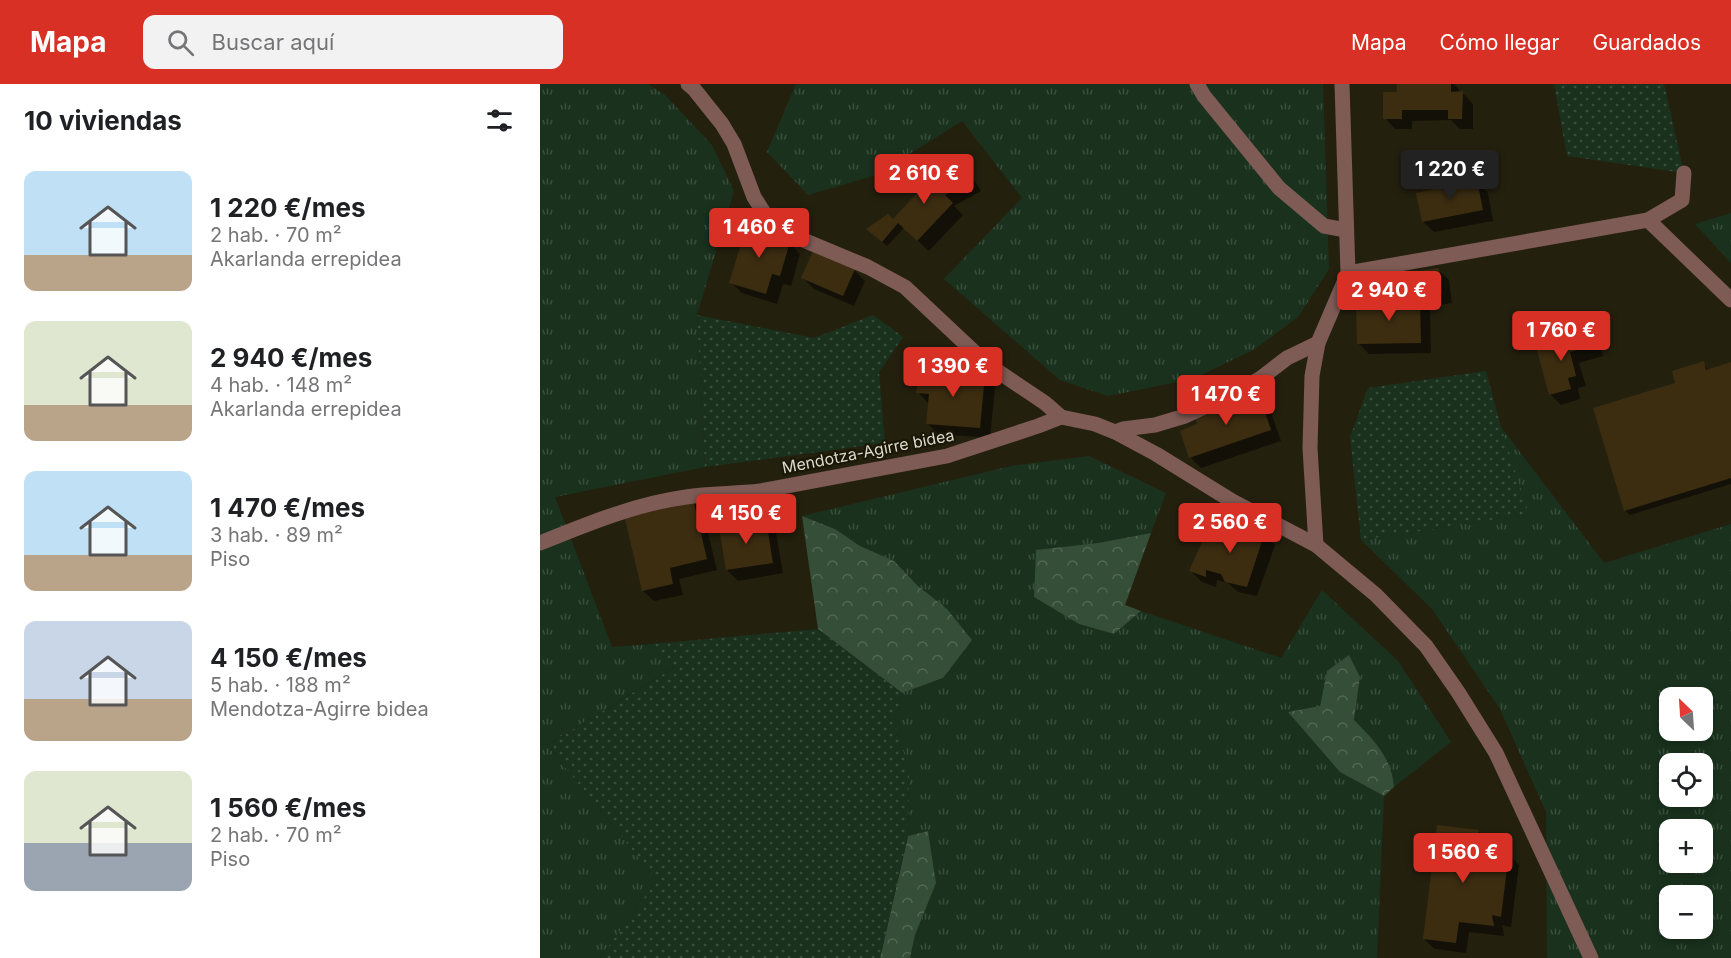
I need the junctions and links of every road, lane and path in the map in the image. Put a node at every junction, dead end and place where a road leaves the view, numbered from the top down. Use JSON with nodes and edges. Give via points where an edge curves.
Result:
{"nodes":[{"id":1,"x":688,"y":84,"type":"edge"},
{"id":2,"x":1197,"y":84,"type":"edge"},
{"id":3,"x":1342,"y":84,"type":"edge"},
{"id":4,"x":1684,"y":173,"type":"dead end"},
{"id":5,"x":1648,"y":220,"type":"junction"},
{"id":6,"x":1346,"y":230,"type":"junction"},
{"id":7,"x":1348,"y":273,"type":"junction"},
{"id":8,"x":1731,"y":300,"type":"edge"},
{"id":9,"x":1318,"y":343,"type":"junction"},
{"id":10,"x":1061,"y":417,"type":"junction"},
{"id":11,"x":1115,"y":432,"type":"junction"},
{"id":12,"x":540,"y":543,"type":"edge"},
{"id":13,"x":1316,"y":545,"type":"junction"},
{"id":14,"x":1591,"y":958,"type":"edge"}],
"edges":[{"from":1,"to":10,"type":"street","via":[[734,144],[754,197],[768,219],[784,232],[905,287],[987,364]]},
{"from":2,"to":6,"type":"street","via":[[1279,188],[1324,226]]},
{"from":3,"to":6,"type":"street"},
{"from":4,"to":5,"type":"street","via":[[1682,200]]},
{"from":5,"to":7,"type":"street"},
{"from":5,"to":8,"type":"street"},
{"from":6,"to":7,"type":"street"},
{"from":7,"to":9,"type":"street"},
{"from":9,"to":11,"type":"street","via":[[1287,358],[1237,392],[1185,416]]},
{"from":9,"to":13,"type":"street","via":[[1312,376],[1310,448]]},
{"from":10,"to":11,"type":"street"},
{"from":10,"to":12,"type":"street","name":"Mendotza-Agirre bidea","via":[[947,456],[760,491],[668,500],[614,514]]},
{"from":11,"to":13,"type":"street"},
{"from":13,"to":14,"type":"street","via":[[1376,595],[1426,646],[1458,692],[1496,753]]}]}
